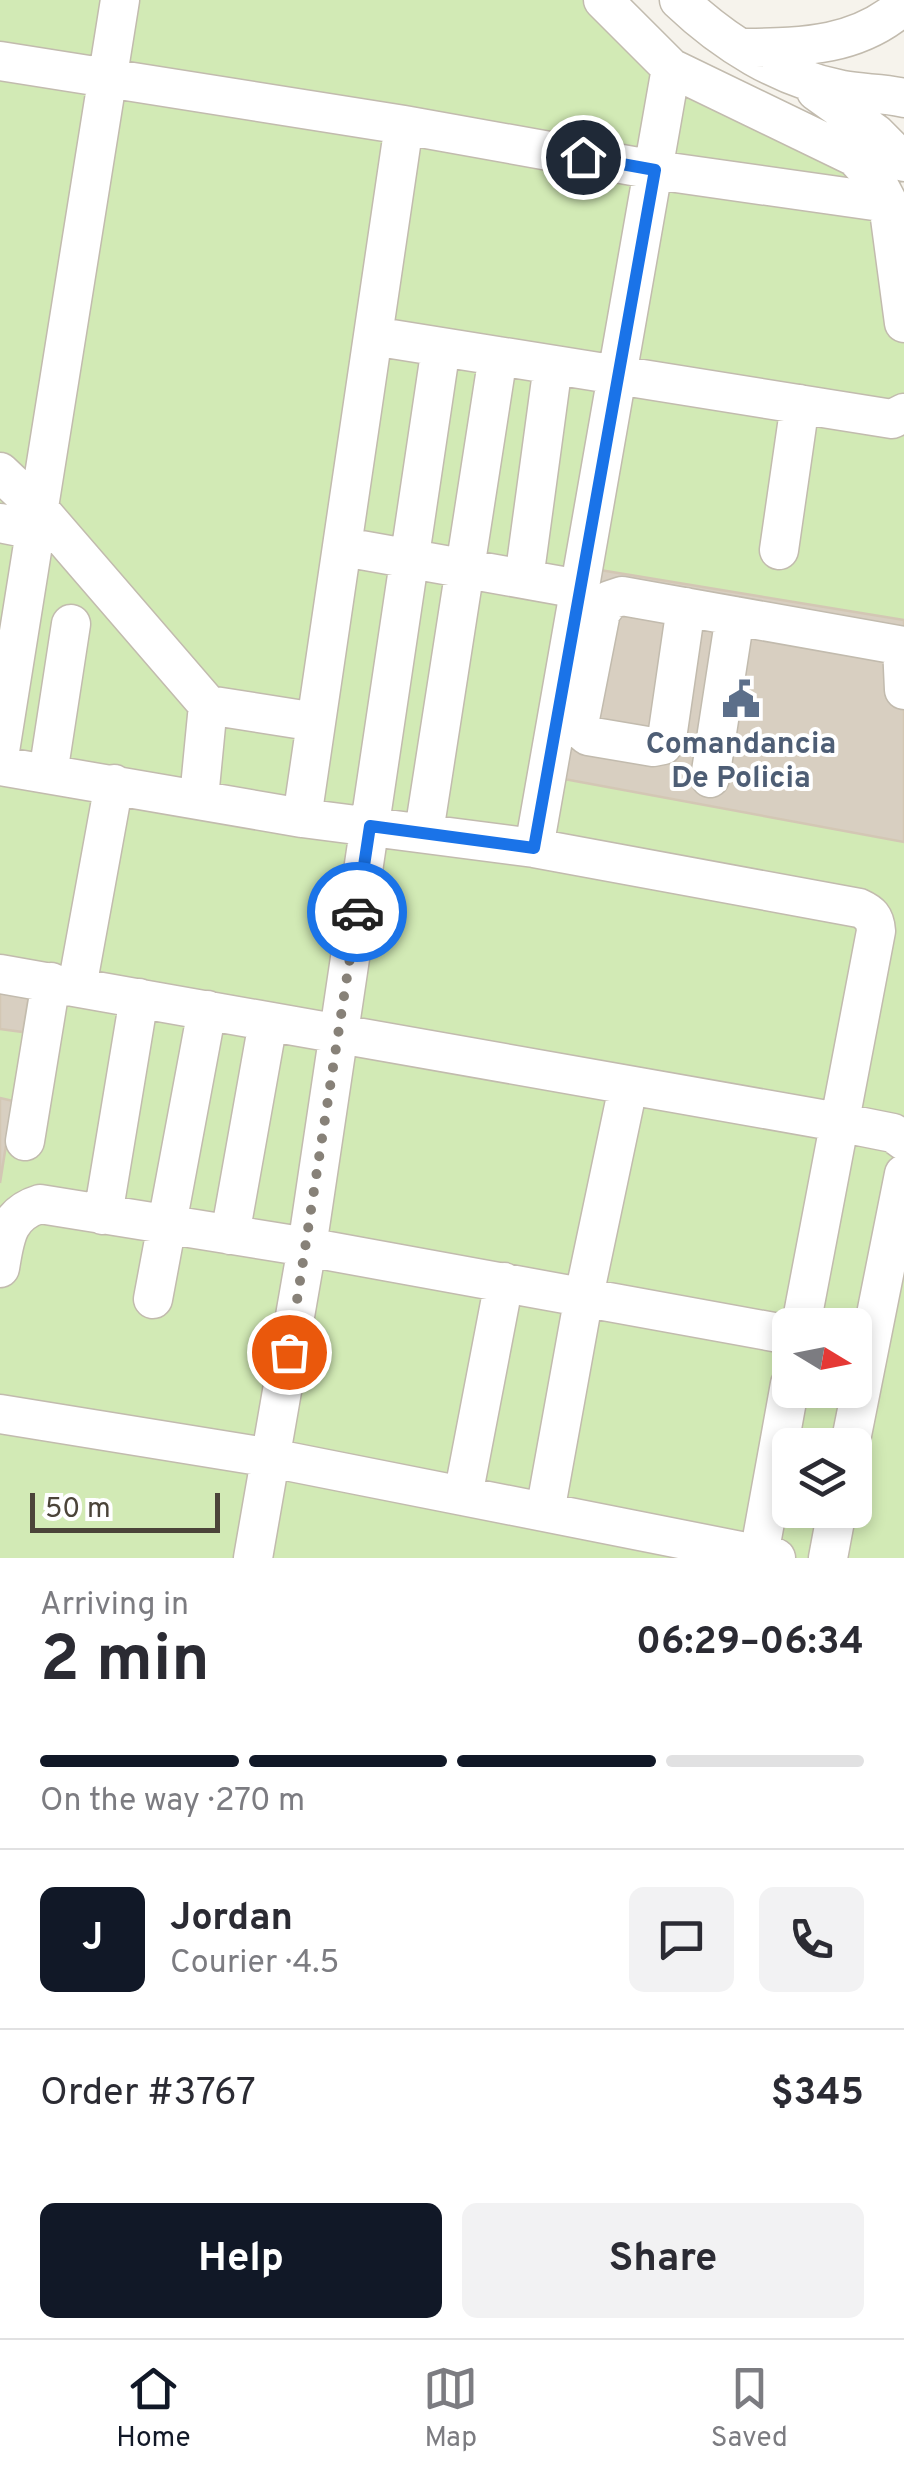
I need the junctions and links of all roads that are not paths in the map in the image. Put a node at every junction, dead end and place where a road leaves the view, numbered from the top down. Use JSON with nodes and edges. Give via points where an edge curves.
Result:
{"nodes":[{"id":1,"x":120,"y":0,"type":"edge"},
{"id":2,"x":603,"y":0,"type":"edge"},
{"id":3,"x":679,"y":0,"type":"edge"},
{"id":4,"x":904,"y":5,"type":"edge"},
{"id":5,"x":739,"y":48,"type":"junction"},
{"id":6,"x":0,"y":61,"type":"edge"},
{"id":7,"x":671,"y":68,"type":"junction"},
{"id":8,"x":798,"y":78,"type":"junction"},
{"id":9,"x":107,"y":79,"type":"junction"},
{"id":10,"x":902,"y":96,"type":"edge"},
{"id":11,"x":404,"y":125,"type":"junction"},
{"id":12,"x":904,"y":162,"type":"edge"},
{"id":13,"x":655,"y":170,"type":"junction"},
{"id":14,"x":888,"y":202,"type":"junction"},
{"id":15,"x":904,"y":323,"type":"edge"},
{"id":16,"x":373,"y":336,"type":"junction"},
{"id":17,"x":441,"y":347,"type":"junction"},
{"id":18,"x":498,"y":356,"type":"junction"},
{"id":19,"x":553,"y":365,"type":"junction"},
{"id":20,"x":618,"y":376,"type":"junction"},
{"id":21,"x":800,"y":404,"type":"junction"},
{"id":22,"x":904,"y":414,"type":"edge"},
{"id":23,"x":0,"y":472,"type":"edge"},
{"id":24,"x":24,"y":520,"type":"edge"},
{"id":25,"x":344,"y":547,"type":"junction"},
{"id":26,"x":780,"y":550,"type":"dead end"},
{"id":27,"x":408,"y":558,"type":"junction"},
{"id":28,"x":466,"y":569,"type":"junction"},
{"id":29,"x":524,"y":579,"type":"junction"},
{"id":30,"x":580,"y":589,"type":"junction"},
{"id":31,"x":686,"y":608,"type":"dead end"},
{"id":32,"x":734,"y":616,"type":"junction"},
{"id":33,"x":71,"y":624,"type":"dead end"},
{"id":34,"x":903,"y":646,"type":"edge"},
{"id":35,"x":904,"y":690,"type":"edge"},
{"id":36,"x":208,"y":705,"type":"junction"},
{"id":37,"x":316,"y":722,"type":"junction"},
{"id":38,"x":0,"y":747,"type":"edge"},
{"id":39,"x":0,"y":766,"type":"edge"},
{"id":40,"x":48,"y":774,"type":"junction"},
{"id":41,"x":710,"y":778,"type":"dead end"},
{"id":42,"x":114,"y":784,"type":"junction"},
{"id":43,"x":199,"y":798,"type":"junction"},
{"id":44,"x":302,"y":818,"type":"junction"},
{"id":45,"x":370,"y":826,"type":"junction"},
{"id":46,"x":424,"y":832,"type":"junction"},
{"id":47,"x":534,"y":848,"type":"junction"},
{"id":48,"x":0,"y":974,"type":"edge"},
{"id":49,"x":64,"y":984,"type":"junction"},
{"id":50,"x":139,"y":998,"type":"junction"},
{"id":51,"x":207,"y":1010,"type":"junction"},
{"id":52,"x":268,"y":1022,"type":"junction"},
{"id":53,"x":338,"y":1034,"type":"junction"},
{"id":54,"x":628,"y":1087,"type":"junction"},
{"id":55,"x":838,"y":1122,"type":"junction"},
{"id":56,"x":26,"y":1141,"type":"dead end"},
{"id":57,"x":904,"y":1141,"type":"edge"},
{"id":58,"x":904,"y":1174,"type":"edge"},
{"id":59,"x":103,"y":1215,"type":"junction"},
{"id":60,"x":167,"y":1225,"type":"junction"},
{"id":61,"x":230,"y":1235,"type":"junction"},
{"id":62,"x":307,"y":1247,"type":"junction"},
{"id":63,"x":0,"y":1268,"type":"edge"},
{"id":64,"x":504,"y":1282,"type":"junction"},
{"id":65,"x":584,"y":1296,"type":"junction"},
{"id":66,"x":153,"y":1298,"type":"dead end"},
{"id":67,"x":804,"y":1308,"type":"edge"},
{"id":68,"x":872,"y":1308,"type":"edge"},
{"id":69,"x":772,"y":1332,"type":"edge"},
{"id":70,"x":787,"y":1408,"type":"edge"},
{"id":71,"x":0,"y":1414,"type":"edge"},
{"id":72,"x":271,"y":1458,"type":"junction"},
{"id":73,"x":463,"y":1496,"type":"junction"},
{"id":74,"x":545,"y":1512,"type":"junction"},
{"id":75,"x":834,"y":1528,"type":"edge"},
{"id":76,"x":768,"y":1556,"type":"edge"},
{"id":77,"x":253,"y":1558,"type":"edge"},
{"id":78,"x":828,"y":1558,"type":"edge"}],
"edges":[{"from":1,"to":9,"type":"street"},
{"from":2,"to":7,"type":"street"},
{"from":3,"to":5,"type":"street"},
{"from":4,"to":5,"type":"street","via":[[860,34],[814,47]]},
{"from":5,"to":8,"type":"street"},
{"from":6,"to":9,"type":"street"},
{"from":7,"to":13,"type":"street"},
{"from":7,"to":14,"type":"street","via":[[855,157]]},
{"from":8,"to":10,"type":"street"},
{"from":8,"to":12,"type":"street"},
{"from":9,"to":11,"type":"street"},
{"from":9,"to":24,"type":"street"},
{"from":11,"to":13,"type":"street"},
{"from":11,"to":16,"type":"street"},
{"from":13,"to":14,"type":"street"},
{"from":13,"to":20,"type":"street"},
{"from":14,"to":15,"type":"street"},
{"from":16,"to":17,"type":"street"},
{"from":16,"to":25,"type":"street"},
{"from":17,"to":18,"type":"street"},
{"from":17,"to":27,"type":"street"},
{"from":18,"to":19,"type":"street"},
{"from":18,"to":28,"type":"street"},
{"from":19,"to":20,"type":"street"},
{"from":19,"to":29,"type":"street"},
{"from":20,"to":21,"type":"street"},
{"from":20,"to":30,"type":"street"},
{"from":21,"to":22,"type":"street","via":[[892,419]]},
{"from":21,"to":26,"type":"street"},
{"from":23,"to":24,"type":"street"},
{"from":24,"to":36,"type":"street"},
{"from":24,"to":38,"type":"street"},
{"from":25,"to":27,"type":"street"},
{"from":25,"to":37,"type":"street"},
{"from":27,"to":28,"type":"street"},
{"from":27,"to":45,"type":"street"},
{"from":28,"to":29,"type":"street"},
{"from":28,"to":46,"type":"street"},
{"from":29,"to":30,"type":"street"},
{"from":30,"to":47,"type":"street"},
{"from":31,"to":32,"type":"street"},
{"from":32,"to":34,"type":"street"},
{"from":32,"to":41,"type":"street"},
{"from":33,"to":40,"type":"street"},
{"from":34,"to":35,"type":"street"},
{"from":36,"to":37,"type":"street"},
{"from":36,"to":43,"type":"street"},
{"from":37,"to":44,"type":"street"},
{"from":39,"to":40,"type":"street"},
{"from":40,"to":42,"type":"street"},
{"from":42,"to":43,"type":"street"},
{"from":42,"to":49,"type":"street"},
{"from":43,"to":44,"type":"street"},
{"from":44,"to":45,"type":"street"},
{"from":45,"to":46,"type":"street"},
{"from":45,"to":53,"type":"street"},
{"from":46,"to":47,"type":"street"},
{"from":47,"to":55,"type":"street","via":[[870,913],[876,930]]},
{"from":48,"to":49,"type":"street"},
{"from":49,"to":50,"type":"street"},
{"from":49,"to":56,"type":"street"},
{"from":50,"to":51,"type":"street"},
{"from":50,"to":59,"type":"street"},
{"from":51,"to":52,"type":"street"},
{"from":51,"to":60,"type":"street"},
{"from":52,"to":53,"type":"street"},
{"from":52,"to":61,"type":"street"},
{"from":53,"to":54,"type":"street"},
{"from":53,"to":62,"type":"street"},
{"from":54,"to":55,"type":"street"},
{"from":54,"to":65,"type":"street"},
{"from":55,"to":57,"type":"street"},
{"from":55,"to":67,"type":"street"},
{"from":58,"to":68,"type":"street"},
{"from":59,"to":60,"type":"street"},
{"from":59,"to":63,"type":"street","via":[[40,1204],[26,1208],[6,1232]]},
{"from":60,"to":61,"type":"street"},
{"from":60,"to":66,"type":"street"},
{"from":61,"to":62,"type":"street"},
{"from":62,"to":64,"type":"street"},
{"from":62,"to":72,"type":"street"},
{"from":64,"to":65,"type":"street"},
{"from":64,"to":73,"type":"street"},
{"from":65,"to":69,"type":"street"},
{"from":65,"to":74,"type":"street"},
{"from":70,"to":76,"type":"street"},
{"from":71,"to":72,"type":"street"},
{"from":72,"to":73,"type":"street"},
{"from":72,"to":77,"type":"street"},
{"from":73,"to":74,"type":"street"},
{"from":74,"to":76,"type":"street"},
{"from":75,"to":78,"type":"street"}]}
